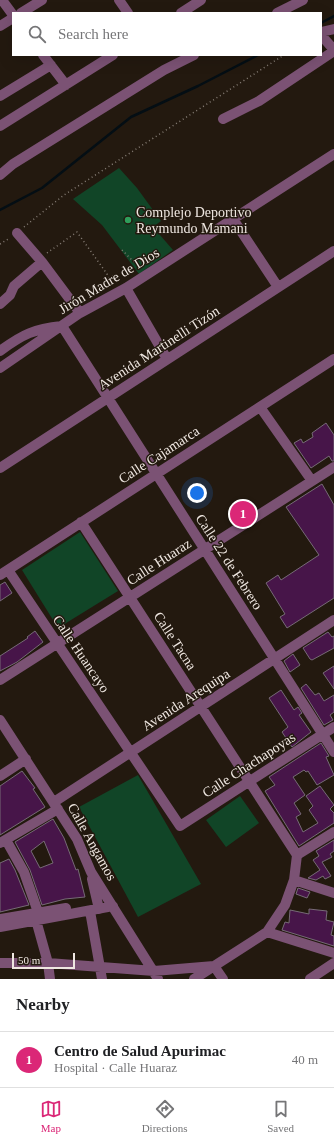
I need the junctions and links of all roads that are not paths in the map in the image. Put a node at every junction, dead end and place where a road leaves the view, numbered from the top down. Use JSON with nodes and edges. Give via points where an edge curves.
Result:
{"nodes":[{"id":1,"x":2,"y":0,"type":"edge"},
{"id":2,"x":42,"y":0,"type":"edge"},
{"id":3,"x":120,"y":0,"type":"edge"},
{"id":4,"x":201,"y":0,"type":"edge"},
{"id":5,"x":303,"y":0,"type":"edge"},
{"id":6,"x":23,"y":12,"type":"edge"},
{"id":7,"x":127,"y":12,"type":"edge"},
{"id":8,"x":183,"y":12,"type":"edge"},
{"id":9,"x":279,"y":12,"type":"edge"},
{"id":10,"x":12,"y":14,"type":"edge"},
{"id":11,"x":12,"y":19,"type":"edge"},
{"id":12,"x":0,"y":26,"type":"edge"},
{"id":13,"x":334,"y":29,"type":"edge"},
{"id":14,"x":322,"y":33,"type":"edge"},
{"id":15,"x":322,"y":34,"type":"edge"},
{"id":16,"x":334,"y":51,"type":"edge"},
{"id":17,"x":44,"y":56,"type":"edge"},
{"id":18,"x":111,"y":56,"type":"edge"},
{"id":19,"x":192,"y":56,"type":"edge"},
{"id":20,"x":51,"y":65,"type":"junction"},
{"id":21,"x":66,"y":85,"type":"junction"},
{"id":22,"x":0,"y":96,"type":"edge"},
{"id":23,"x":223,"y":119,"type":"dead end"},
{"id":24,"x":0,"y":126,"type":"edge"},
{"id":25,"x":334,"y":154,"type":"edge"},
{"id":26,"x":0,"y":175,"type":"edge"},
{"id":27,"x":233,"y":219,"type":"junction"},
{"id":28,"x":17,"y":233,"type":"road end"},
{"id":29,"x":334,"y":251,"type":"edge"},
{"id":30,"x":41,"y":260,"type":"junction"},
{"id":31,"x":278,"y":288,"type":"junction"},
{"id":32,"x":123,"y":289,"type":"junction"},
{"id":33,"x":0,"y":304,"type":"edge"},
{"id":34,"x":80,"y":313,"type":"junction"},
{"id":35,"x":62,"y":326,"type":"junction"},
{"id":36,"x":0,"y":351,"type":"edge"},
{"id":37,"x":167,"y":359,"type":"junction"},
{"id":38,"x":334,"y":359,"type":"edge"},
{"id":39,"x":0,"y":368,"type":"edge"},
{"id":40,"x":108,"y":398,"type":"junction"},
{"id":41,"x":260,"y":407,"type":"junction"},
{"id":42,"x":334,"y":467,"type":"edge"},
{"id":43,"x":0,"y":468,"type":"edge"},
{"id":44,"x":157,"y":474,"type":"junction"},
{"id":45,"x":312,"y":481,"type":"junction"},
{"id":46,"x":81,"y":522,"type":"junction"},
{"id":47,"x":205,"y":549,"type":"junction"},
{"id":48,"x":4,"y":573,"type":"edge"},
{"id":49,"x":130,"y":597,"type":"junction"},
{"id":50,"x":334,"y":620,"type":"edge"},
{"id":51,"x":57,"y":643,"type":"junction"},
{"id":52,"x":275,"y":659,"type":"junction"},
{"id":53,"x":0,"y":680,"type":"edge"},
{"id":54,"x":201,"y":707,"type":"junction"},
{"id":55,"x":0,"y":720,"type":"edge"},
{"id":56,"x":334,"y":727,"type":"edge"},
{"id":57,"x":323,"y":734,"type":"junction"},
{"id":58,"x":334,"y":752,"type":"edge"},
{"id":59,"x":130,"y":753,"type":"junction"},
{"id":60,"x":26,"y":759,"type":"junction"},
{"id":61,"x":0,"y":776,"type":"edge"},
{"id":62,"x":249,"y":782,"type":"junction"},
{"id":63,"x":56,"y":806,"type":"junction"},
{"id":64,"x":180,"y":826,"type":"joint"},
{"id":65,"x":334,"y":832,"type":"edge"},
{"id":66,"x":3,"y":841,"type":"edge"},
{"id":67,"x":297,"y":855,"type":"junction"},
{"id":68,"x":91,"y":872,"type":"junction"},
{"id":69,"x":294,"y":880,"type":"junction"},
{"id":70,"x":334,"y":893,"type":"edge"},
{"id":71,"x":113,"y":906,"type":"junction"},
{"id":72,"x":96,"y":907,"type":"junction"},
{"id":73,"x":37,"y":916,"type":"junction"},
{"id":74,"x":0,"y":919,"type":"edge"},
{"id":75,"x":0,"y":927,"type":"edge"},
{"id":76,"x":266,"y":932,"type":"junction"},
{"id":77,"x":334,"y":953,"type":"edge"},
{"id":78,"x":0,"y":963,"type":"edge"},
{"id":79,"x":48,"y":963,"type":"junction"},
{"id":80,"x":334,"y":963,"type":"edge"},
{"id":81,"x":214,"y":966,"type":"junction"},
{"id":82,"x":102,"y":967,"type":"junction"},
{"id":83,"x":156,"y":975,"type":"edge"},
{"id":84,"x":50,"y":979,"type":"edge"},
{"id":85,"x":102,"y":979,"type":"edge"},
{"id":86,"x":194,"y":979,"type":"edge"},
{"id":87,"x":223,"y":979,"type":"edge"},
{"id":88,"x":310,"y":979,"type":"edge"}],
"edges":[{"from":1,"to":10,"type":"street"},
{"from":2,"to":6,"type":"street"},
{"from":3,"to":7,"type":"street"},
{"from":4,"to":8,"type":"street"},
{"from":5,"to":9,"type":"street"},
{"from":11,"to":12,"type":"street"},
{"from":13,"to":14,"type":"street"},
{"from":15,"to":16,"type":"street"},
{"from":16,"to":23,"type":"street","via":[[259,101]]},
{"from":17,"to":20,"type":"street"},
{"from":18,"to":21,"type":"street"},
{"from":19,"to":26,"type":"street","via":[[164,70],[13,164]]},
{"from":20,"to":21,"type":"street"},
{"from":20,"to":22,"type":"street"},
{"from":21,"to":24,"type":"street"},
{"from":25,"to":27,"type":"street","name":"Jirón Madre de Dios"},
{"from":27,"to":31,"type":"street"},
{"from":27,"to":32,"type":"street","name":"Jirón Madre de Dios"},
{"from":28,"to":30,"type":"street"},
{"from":29,"to":31,"type":"street","name":"Avenida Martinelli Tizón"},
{"from":30,"to":33,"type":"street","via":[[14,286],[10,295]]},
{"from":30,"to":34,"type":"street"},
{"from":31,"to":37,"type":"street","name":"Avenida Martinelli Tizón"},
{"from":32,"to":34,"type":"street","name":"Jirón Madre de Dios"},
{"from":32,"to":37,"type":"street"},
{"from":34,"to":35,"type":"street","name":"Jirón Madre de Dios"},
{"from":35,"to":36,"type":"street","via":[[42,328],[22,335]]},
{"from":35,"to":39,"type":"street","name":"Jirón Madre de Dios"},
{"from":35,"to":40,"type":"street","name":"Calle 22 de Febrero"},
{"from":37,"to":40,"type":"street","name":"Avenida Martinelli Tizón"},
{"from":38,"to":41,"type":"street","name":"Calle Cajamarca"},
{"from":40,"to":43,"type":"street","name":"Avenida Martinelli Tizón"},
{"from":40,"to":44,"type":"street","name":"Calle 22 de Febrero"},
{"from":41,"to":44,"type":"street","name":"Calle Cajamarca"},
{"from":41,"to":45,"type":"street"},
{"from":42,"to":45,"type":"street","name":"Calle Huaraz"},
{"from":44,"to":46,"type":"street","name":"Calle Cajamarca"},
{"from":44,"to":47,"type":"street","name":"Calle 22 de Febrero"},
{"from":45,"to":47,"type":"street","name":"Calle Huaraz"},
{"from":46,"to":48,"type":"street","name":"Calle Cajamarca"},
{"from":46,"to":49,"type":"street","name":"Calle Tacna"},
{"from":47,"to":49,"type":"street","name":"Calle Huaraz"},
{"from":47,"to":52,"type":"street","name":"Calle 22 de Febrero"},
{"from":48,"to":51,"type":"street","name":"Calle Huancayo"},
{"from":49,"to":51,"type":"street","name":"Calle Huaraz"},
{"from":49,"to":54,"type":"street","name":"Calle Tacna"},
{"from":50,"to":52,"type":"street","name":"Avenida Arequipa"},
{"from":51,"to":53,"type":"street","name":"Calle Huaraz"},
{"from":51,"to":59,"type":"street","name":"Calle Huancayo"},
{"from":52,"to":54,"type":"street","name":"Avenida Arequipa"},
{"from":52,"to":57,"type":"street","name":"Calle 22 de Febrero"},
{"from":54,"to":59,"type":"street","name":"Avenida Arequipa"},
{"from":54,"to":62,"type":"street","name":"Calle Tacna"},
{"from":55,"to":60,"type":"street","name":"Calle Angamos"},
{"from":56,"to":57,"type":"street","name":"Calle Chachapoyas"},
{"from":57,"to":58,"type":"street","name":"Calle 22 de Febrero"},
{"from":57,"to":62,"type":"street","name":"Calle Chachapoyas"},
{"from":59,"to":63,"type":"street","name":"Avenida Arequipa"},
{"from":59,"to":64,"type":"street","name":"Calle Huancayo"},
{"from":60,"to":61,"type":"street"},
{"from":60,"to":63,"type":"street","name":"Calle Angamos"},
{"from":62,"to":64,"type":"street","name":"Calle Chachapoyas"},
{"from":62,"to":67,"type":"street","name":"Calle Tacna"},
{"from":63,"to":66,"type":"street","name":"Avenida Arequipa"},
{"from":63,"to":68,"type":"street","name":"Calle Angamos","via":[[77,839]]},
{"from":65,"to":67,"type":"street"},
{"from":66,"to":73,"type":"street","via":[[24,872]]},
{"from":67,"to":69,"type":"street"},
{"from":68,"to":71,"type":"street","name":"Calle Angamos"},
{"from":68,"to":72,"type":"street"},
{"from":69,"to":70,"type":"street"},
{"from":69,"to":76,"type":"street","via":[[277,920]]},
{"from":71,"to":72,"type":"street"},
{"from":71,"to":83,"type":"street","name":"Calle Angamos"},
{"from":72,"to":73,"type":"street"},
{"from":72,"to":82,"type":"street","via":[[92,928]]},
{"from":73,"to":74,"type":"street"},
{"from":73,"to":75,"type":"street"},
{"from":73,"to":79,"type":"street"},
{"from":76,"to":77,"type":"street"},
{"from":76,"to":81,"type":"street"},
{"from":78,"to":79,"type":"street"},
{"from":79,"to":82,"type":"street"},
{"from":79,"to":84,"type":"street"},
{"from":80,"to":88,"type":"street"},
{"from":81,"to":83,"type":"street"},
{"from":81,"to":86,"type":"street"},
{"from":81,"to":87,"type":"street"},
{"from":82,"to":83,"type":"street"},
{"from":82,"to":85,"type":"street"}]}
